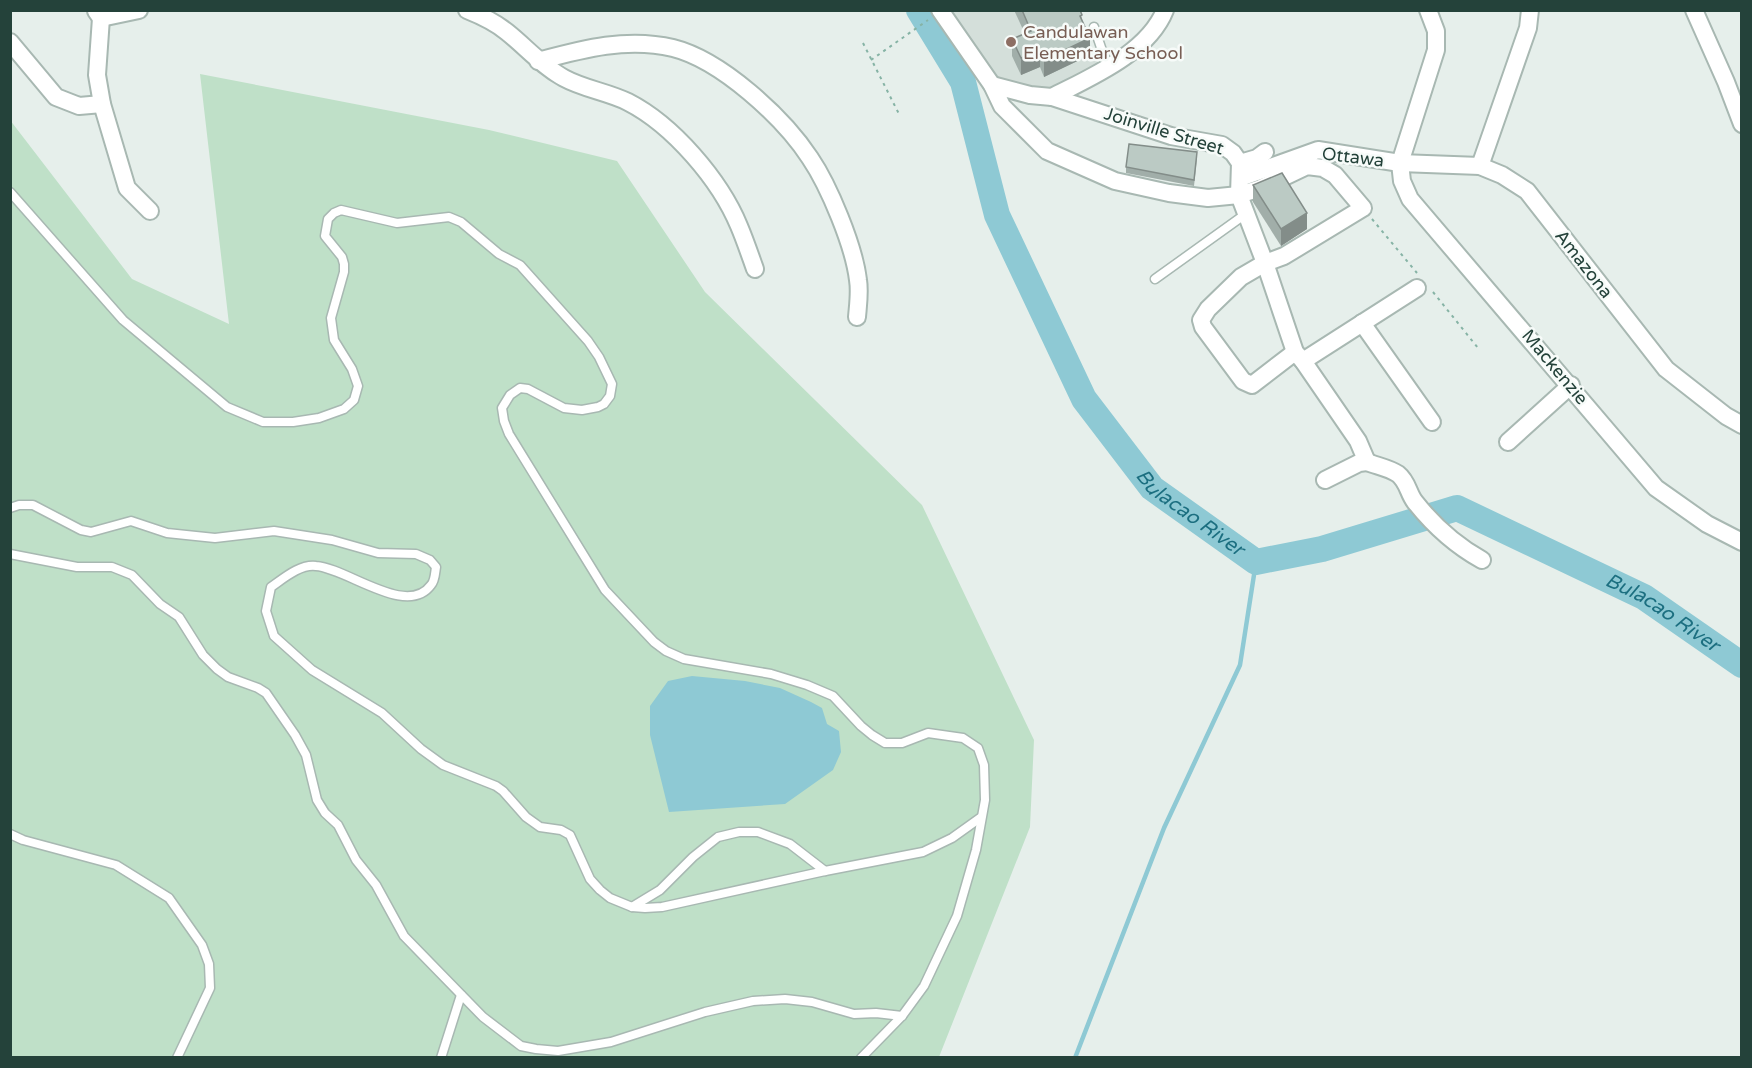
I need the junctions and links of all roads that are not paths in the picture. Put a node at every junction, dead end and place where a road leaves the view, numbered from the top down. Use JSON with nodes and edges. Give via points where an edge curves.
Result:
{"nodes":[{"id":1,"x":139,"y":10,"type":"edge"},
{"id":2,"x":467,"y":10,"type":"edge"},
{"id":3,"x":1166,"y":10,"type":"edge"},
{"id":4,"x":1428,"y":10,"type":"edge"},
{"id":5,"x":1530,"y":10,"type":"edge"},
{"id":6,"x":1694,"y":10,"type":"edge"},
{"id":7,"x":98,"y":14,"type":"edge"},
{"id":8,"x":934,"y":15,"type":"edge"},
{"id":9,"x":1095,"y":27,"type":"dead end"},
{"id":10,"x":10,"y":42,"type":"edge"},
{"id":11,"x":538,"y":61,"type":"junction"},
{"id":12,"x":1108,"y":68,"type":"junction"},
{"id":13,"x":992,"y":85,"type":"junction"},
{"id":14,"x":1052,"y":97,"type":"junction"},
{"id":15,"x":102,"y":104,"type":"junction"},
{"id":16,"x":1742,"y":124,"type":"edge"},
{"id":17,"x":1265,"y":152,"type":"dead end"},
{"id":18,"x":1400,"y":163,"type":"junction"},
{"id":19,"x":1480,"y":166,"type":"junction"},
{"id":20,"x":1239,"y":179,"type":"junction"},
{"id":21,"x":10,"y":192,"type":"edge"},
{"id":22,"x":150,"y":211,"type":"dead end"},
{"id":23,"x":1247,"y":213,"type":"junction"},
{"id":24,"x":1265,"y":262,"type":"junction"},
{"id":25,"x":755,"y":269,"type":"dead end"},
{"id":26,"x":1155,"y":279,"type":"dead end"},
{"id":27,"x":1422,"y":286,"type":"road end"},
{"id":28,"x":857,"y":316,"type":"dead end"},
{"id":29,"x":1362,"y":323,"type":"junction"},
{"id":30,"x":1299,"y":357,"type":"junction"},
{"id":31,"x":1571,"y":386,"type":"junction"},
{"id":32,"x":1432,"y":422,"type":"dead end"},
{"id":33,"x":1742,"y":425,"type":"edge"},
{"id":34,"x":1508,"y":442,"type":"dead end"},
{"id":35,"x":1367,"y":462,"type":"junction"},
{"id":36,"x":1325,"y":480,"type":"dead end"},
{"id":37,"x":10,"y":508,"type":"edge"},
{"id":38,"x":1742,"y":542,"type":"edge"},
{"id":39,"x":10,"y":554,"type":"edge"},
{"id":40,"x":1482,"y":560,"type":"dead end"},
{"id":41,"x":980,"y":818,"type":"junction"},
{"id":42,"x":10,"y":834,"type":"edge"},
{"id":43,"x":825,"y":871,"type":"junction"},
{"id":44,"x":632,"y":907,"type":"junction"},
{"id":45,"x":461,"y":995,"type":"junction"},
{"id":46,"x":902,"y":1016,"type":"junction"},
{"id":47,"x":177,"y":1058,"type":"edge"},
{"id":48,"x":441,"y":1058,"type":"edge"},
{"id":49,"x":861,"y":1058,"type":"edge"}],
"edges":[{"from":1,"to":7,"type":"street"},
{"from":2,"to":11,"type":"street","via":[[507,31]]},
{"from":3,"to":12,"type":"street","via":[[1144,39]]},
{"from":4,"to":18,"type":"street","via":[[1436,32],[1436,50]]},
{"from":5,"to":19,"type":"street"},
{"from":6,"to":16,"type":"street"},
{"from":7,"to":15,"type":"street"},
{"from":8,"to":13,"type":"street"},
{"from":9,"to":12,"type":"lane"},
{"from":10,"to":15,"type":"street","via":[[56,97],[79,106]]},
{"from":11,"to":25,"type":"street","via":[[566,79],[628,102],[658,120],[683,144],[720,191],[739,225]]},
{"from":11,"to":28,"type":"street","via":[[619,43],[664,47],[713,65],[753,95],[810,158],[831,199],[852,249],[859,282]]},
{"from":12,"to":14,"type":"street"},
{"from":13,"to":14,"type":"street","name":"Joinville Street"},
{"from":13,"to":20,"type":"street","via":[[1002,106],[1036,141],[1054,154],[1114,181],[1169,194],[1208,198]]},
{"from":14,"to":20,"type":"street","name":"Joinville Street","via":[[1171,136],[1222,145],[1233,153]]},
{"from":15,"to":22,"type":"street","via":[[126,188]]},
{"from":17,"to":20,"type":"street"},
{"from":18,"to":19,"type":"street","name":"Amazona"},
{"from":18,"to":20,"type":"street","name":"Ottawa","via":[[1318,150]]},
{"from":18,"to":31,"type":"street","name":"Mackenzie","via":[[1410,199]]},
{"from":19,"to":33,"type":"street","name":"Amazona","via":[[1527,191],[1666,369]]},
{"from":20,"to":23,"type":"street"},
{"from":20,"to":24,"type":"street","via":[[1280,180],[1307,166],[1323,168],[1335,175],[1363,208],[1284,256]]},
{"from":21,"to":41,"type":"lane","via":[[123,320],[227,407],[263,423],[319,418],[344,409],[354,400],[358,386],[334,340],[331,318],[344,272],[342,257],[325,236],[325,227],[334,213],[350,211],[397,223],[443,217],[461,222],[520,265],[588,341],[612,384],[610,396],[598,407],[564,408],[520,388],[502,408],[509,434],[605,590],[654,642],[684,660],[807,685],[833,696],[872,735],[885,742],[902,743],[928,732],[963,738],[978,748],[984,765],[985,800]]},
{"from":23,"to":24,"type":"street"},
{"from":23,"to":26,"type":"lane"},
{"from":24,"to":30,"type":"street"},
{"from":24,"to":30,"type":"street","via":[[1241,277],[1208,309],[1201,323],[1248,384]]},
{"from":27,"to":29,"type":"street"},
{"from":29,"to":30,"type":"street"},
{"from":29,"to":32,"type":"street"},
{"from":30,"to":35,"type":"street","via":[[1358,441]]},
{"from":31,"to":34,"type":"street"},
{"from":31,"to":38,"type":"street","name":"Mackenzie","via":[[1656,488],[1707,524]]},
{"from":35,"to":36,"type":"street"},
{"from":35,"to":40,"type":"street","via":[[1398,474],[1409,487],[1412,499],[1434,524],[1460,548]]},
{"from":37,"to":44,"type":"lane","via":[[33,505],[91,532],[131,521],[167,532],[215,538],[274,531],[332,540],[378,553],[416,554],[430,560],[436,567],[433,584],[414,597],[391,594],[314,565],[291,572],[271,587],[266,611],[274,636],[312,670],[382,713],[442,765],[496,786],[526,817],[540,826],[570,835],[590,879],[610,898]]},
{"from":39,"to":45,"type":"lane","via":[[77,567],[112,567],[132,575],[179,617],[203,655],[217,669],[266,693],[306,755],[317,800],[338,825],[404,936]]},
{"from":41,"to":43,"type":"lane","via":[[923,852]]},
{"from":41,"to":46,"type":"lane","via":[[976,850],[957,916],[924,986]]},
{"from":42,"to":47,"type":"lane","via":[[116,865],[169,898],[202,945],[210,980],[210,988]]},
{"from":43,"to":44,"type":"lane","via":[[662,908]]},
{"from":43,"to":44,"type":"lane","via":[[790,844],[758,832],[739,832],[718,837],[660,890]]},
{"from":45,"to":46,"type":"lane","via":[[521,1046],[536,1050],[558,1051],[611,1042],[753,1001],[785,999],[854,1014]]},
{"from":45,"to":48,"type":"lane"},
{"from":46,"to":49,"type":"lane"}]}
